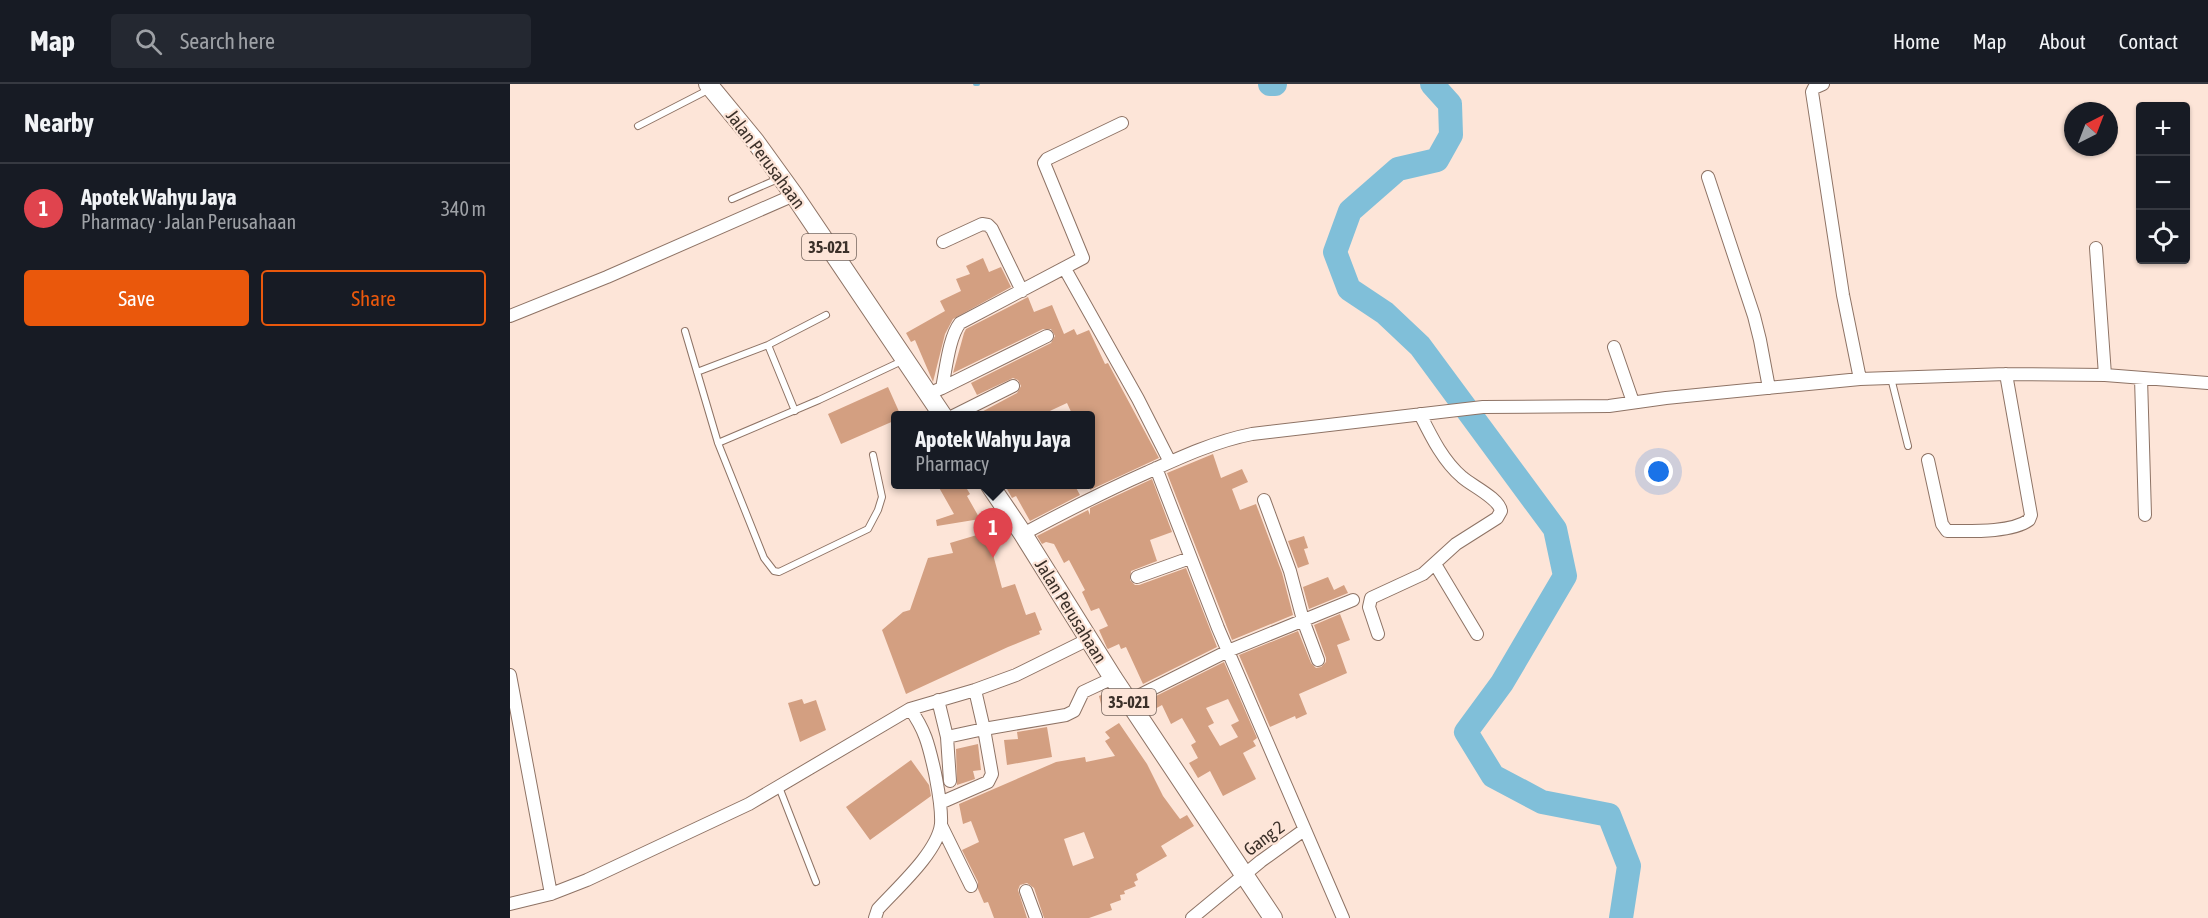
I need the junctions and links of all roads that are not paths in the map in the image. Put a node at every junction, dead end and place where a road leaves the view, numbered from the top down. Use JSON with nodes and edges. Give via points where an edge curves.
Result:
{"nodes":[{"id":1,"x":1823,"y":84,"type":"edge"},
{"id":2,"x":710,"y":86,"type":"edge"},
{"id":3,"x":1122,"y":123,"type":"dead end"},
{"id":4,"x":638,"y":126,"type":"dead end"},
{"id":5,"x":782,"y":177,"type":"junction"},
{"id":6,"x":1708,"y":177,"type":"dead end"},
{"id":7,"x":794,"y":195,"type":"junction"},
{"id":8,"x":732,"y":200,"type":"dead end"},
{"id":9,"x":943,"y":242,"type":"dead end"},
{"id":10,"x":2096,"y":248,"type":"dead end"},
{"id":11,"x":1065,"y":269,"type":"junction"},
{"id":12,"x":1022,"y":291,"type":"junction"},
{"id":13,"x":826,"y":315,"type":"dead end"},
{"id":14,"x":510,"y":316,"type":"edge"},
{"id":15,"x":685,"y":331,"type":"dead end"},
{"id":16,"x":1047,"y":336,"type":"dead end"},
{"id":17,"x":768,"y":345,"type":"junction"},
{"id":18,"x":1614,"y":346,"type":"dead end"},
{"id":19,"x":905,"y":359,"type":"junction"},
{"id":20,"x":697,"y":372,"type":"junction"},
{"id":21,"x":2006,"y":374,"type":"junction"},
{"id":22,"x":2105,"y":375,"type":"junction"},
{"id":23,"x":1891,"y":378,"type":"junction"},
{"id":24,"x":2141,"y":378,"type":"junction"},
{"id":25,"x":1860,"y":379,"type":"junction"},
{"id":26,"x":2208,"y":383,"type":"edge"},
{"id":27,"x":1013,"y":386,"type":"dead end"},
{"id":28,"x":1769,"y":388,"type":"junction"},
{"id":29,"x":935,"y":391,"type":"junction"},
{"id":30,"x":1633,"y":402,"type":"junction"},
{"id":31,"x":795,"y":411,"type":"junction"},
{"id":32,"x":941,"y":411,"type":"edge"},
{"id":33,"x":963,"y":411,"type":"edge"},
{"id":34,"x":1420,"y":414,"type":"junction"},
{"id":35,"x":718,"y":443,"type":"junction"},
{"id":36,"x":1908,"y":446,"type":"dead end"},
{"id":37,"x":873,"y":455,"type":"dead end"},
{"id":38,"x":1928,"y":460,"type":"dead end"},
{"id":39,"x":1170,"y":462,"type":"junction"},
{"id":40,"x":1156,"y":468,"type":"junction"},
{"id":41,"x":992,"y":489,"type":"edge"},
{"id":42,"x":1264,"y":500,"type":"dead end"},
{"id":43,"x":2145,"y":515,"type":"dead end"},
{"id":44,"x":1023,"y":534,"type":"junction"},
{"id":45,"x":1190,"y":558,"type":"junction"},
{"id":46,"x":1435,"y":564,"type":"junction"},
{"id":47,"x":1137,"y":577,"type":"dead end"},
{"id":48,"x":1353,"y":600,"type":"dead end"},
{"id":49,"x":1303,"y":620,"type":"junction"},
{"id":50,"x":1378,"y":634,"type":"dead end"},
{"id":51,"x":1477,"y":634,"type":"dead end"},
{"id":52,"x":1089,"y":639,"type":"junction"},
{"id":53,"x":1228,"y":651,"type":"junction"},
{"id":54,"x":1318,"y":660,"type":"dead end"},
{"id":55,"x":510,"y":675,"type":"edge"},
{"id":56,"x":1113,"y":678,"type":"junction"},
{"id":57,"x":975,"y":690,"type":"junction"},
{"id":58,"x":938,"y":700,"type":"junction"},
{"id":59,"x":1128,"y":701,"type":"junction"},
{"id":60,"x":910,"y":709,"type":"junction"},
{"id":61,"x":984,"y":729,"type":"junction"},
{"id":62,"x":947,"y":737,"type":"junction"},
{"id":63,"x":950,"y":781,"type":"dead end"},
{"id":64,"x":779,"y":787,"type":"junction"},
{"id":65,"x":940,"y":803,"type":"junction"},
{"id":66,"x":941,"y":825,"type":"junction"},
{"id":67,"x":1304,"y":830,"type":"junction"},
{"id":68,"x":1244,"y":874,"type":"junction"},
{"id":69,"x":816,"y":882,"type":"dead end"},
{"id":70,"x":971,"y":885,"type":"dead end"},
{"id":71,"x":1026,"y":891,"type":"dead end"},
{"id":72,"x":551,"y":894,"type":"junction"},
{"id":73,"x":510,"y":904,"type":"edge"},
{"id":74,"x":875,"y":918,"type":"edge"},
{"id":75,"x":1036,"y":918,"type":"edge"},
{"id":76,"x":1192,"y":918,"type":"edge"},
{"id":77,"x":1273,"y":918,"type":"edge"},
{"id":78,"x":1343,"y":918,"type":"edge"}],
"edges":[{"from":1,"to":25,"type":"street","via":[[1812,92]]},
{"from":2,"to":4,"type":"lane"},
{"from":2,"to":5,"type":"main road","name":"Jalan Perusahaan","number":"35-021"},
{"from":3,"to":11,"type":"street","via":[[1044,163],[1083,258]]},
{"from":5,"to":7,"type":"main road","name":"Jalan Perusahaan","number":"35-021"},
{"from":5,"to":8,"type":"lane"},
{"from":6,"to":28,"type":"street","via":[[1761,340]]},
{"from":7,"to":14,"type":"street"},
{"from":7,"to":19,"type":"main road","name":"Jalan Perusahaan","number":"35-021"},
{"from":9,"to":12,"type":"street","via":[[988,225]]},
{"from":10,"to":22,"type":"street"},
{"from":11,"to":12,"type":"street"},
{"from":11,"to":39,"type":"street"},
{"from":12,"to":29,"type":"street","via":[[958,325]]},
{"from":13,"to":17,"type":"lane"},
{"from":15,"to":20,"type":"lane"},
{"from":16,"to":29,"type":"street"},
{"from":17,"to":20,"type":"lane"},
{"from":17,"to":31,"type":"lane"},
{"from":18,"to":30,"type":"street"},
{"from":19,"to":29,"type":"main road","name":"Jalan Perusahaan","number":"35-021"},
{"from":19,"to":31,"type":"lane"},
{"from":20,"to":35,"type":"lane"},
{"from":21,"to":22,"type":"street"},
{"from":21,"to":23,"type":"street"},
{"from":21,"to":38,"type":"street","via":[[2029,520],[2006,528],[1947,531],[1942,524]]},
{"from":22,"to":24,"type":"street"},
{"from":23,"to":25,"type":"street"},
{"from":23,"to":36,"type":"lane"},
{"from":24,"to":26,"type":"street"},
{"from":24,"to":43,"type":"street"},
{"from":25,"to":28,"type":"street"},
{"from":27,"to":33,"type":"street"},
{"from":28,"to":30,"type":"street"},
{"from":29,"to":32,"type":"main road","name":"Jalan Perusahaan","number":"35-021"},
{"from":30,"to":34,"type":"street","via":[[1517,405]]},
{"from":31,"to":35,"type":"lane"},
{"from":34,"to":39,"type":"street","via":[[1252,434]]},
{"from":34,"to":46,"type":"street","via":[[1448,462],[1499,504],[1501,511]]},
{"from":35,"to":37,"type":"lane","via":[[764,558],[777,572],[868,529],[882,496]]},
{"from":39,"to":40,"type":"street"},
{"from":40,"to":44,"type":"street"},
{"from":40,"to":45,"type":"street"},
{"from":41,"to":44,"type":"main road","name":"Jalan Perusahaan","number":"35-021"},
{"from":42,"to":49,"type":"street"},
{"from":44,"to":52,"type":"main road","name":"Jalan Perusahaan","number":"35-021"},
{"from":45,"to":47,"type":"street"},
{"from":45,"to":53,"type":"street"},
{"from":46,"to":50,"type":"street","via":[[1419,577],[1371,598],[1369,607]]},
{"from":46,"to":51,"type":"street"},
{"from":48,"to":49,"type":"street"},
{"from":49,"to":53,"type":"street"},
{"from":49,"to":54,"type":"street"},
{"from":52,"to":56,"type":"main road","name":"Jalan Perusahaan","number":"35-021"},
{"from":52,"to":57,"type":"street","via":[[1016,675]]},
{"from":53,"to":59,"type":"street"},
{"from":53,"to":67,"type":"street"},
{"from":55,"to":72,"type":"street"},
{"from":56,"to":59,"type":"main road","name":"Jalan Perusahaan","number":"35-021"},
{"from":56,"to":61,"type":"street","via":[[1083,692],[1074,711],[1066,715]]},
{"from":57,"to":58,"type":"street"},
{"from":57,"to":61,"type":"street"},
{"from":58,"to":60,"type":"street"},
{"from":58,"to":62,"type":"street"},
{"from":59,"to":68,"type":"main road","name":"Jalan Perusahaan","number":"35-021"},
{"from":60,"to":64,"type":"street"},
{"from":60,"to":65,"type":"street","via":[[927,735]]},
{"from":61,"to":62,"type":"street"},
{"from":61,"to":65,"type":"street","via":[[991,778]]},
{"from":62,"to":63,"type":"street"},
{"from":64,"to":69,"type":"lane"},
{"from":64,"to":72,"type":"street"},
{"from":65,"to":66,"type":"street"},
{"from":66,"to":70,"type":"street"},
{"from":66,"to":74,"type":"street","via":[[924,859],[878,909]]},
{"from":67,"to":68,"type":"street","name":"Gang 2"},
{"from":67,"to":78,"type":"street"},
{"from":68,"to":76,"type":"street","name":"Gang 2"},
{"from":68,"to":77,"type":"main road","name":"Jalan Perusahaan","number":"35-021"},
{"from":71,"to":75,"type":"street"},
{"from":72,"to":73,"type":"street"}]}
